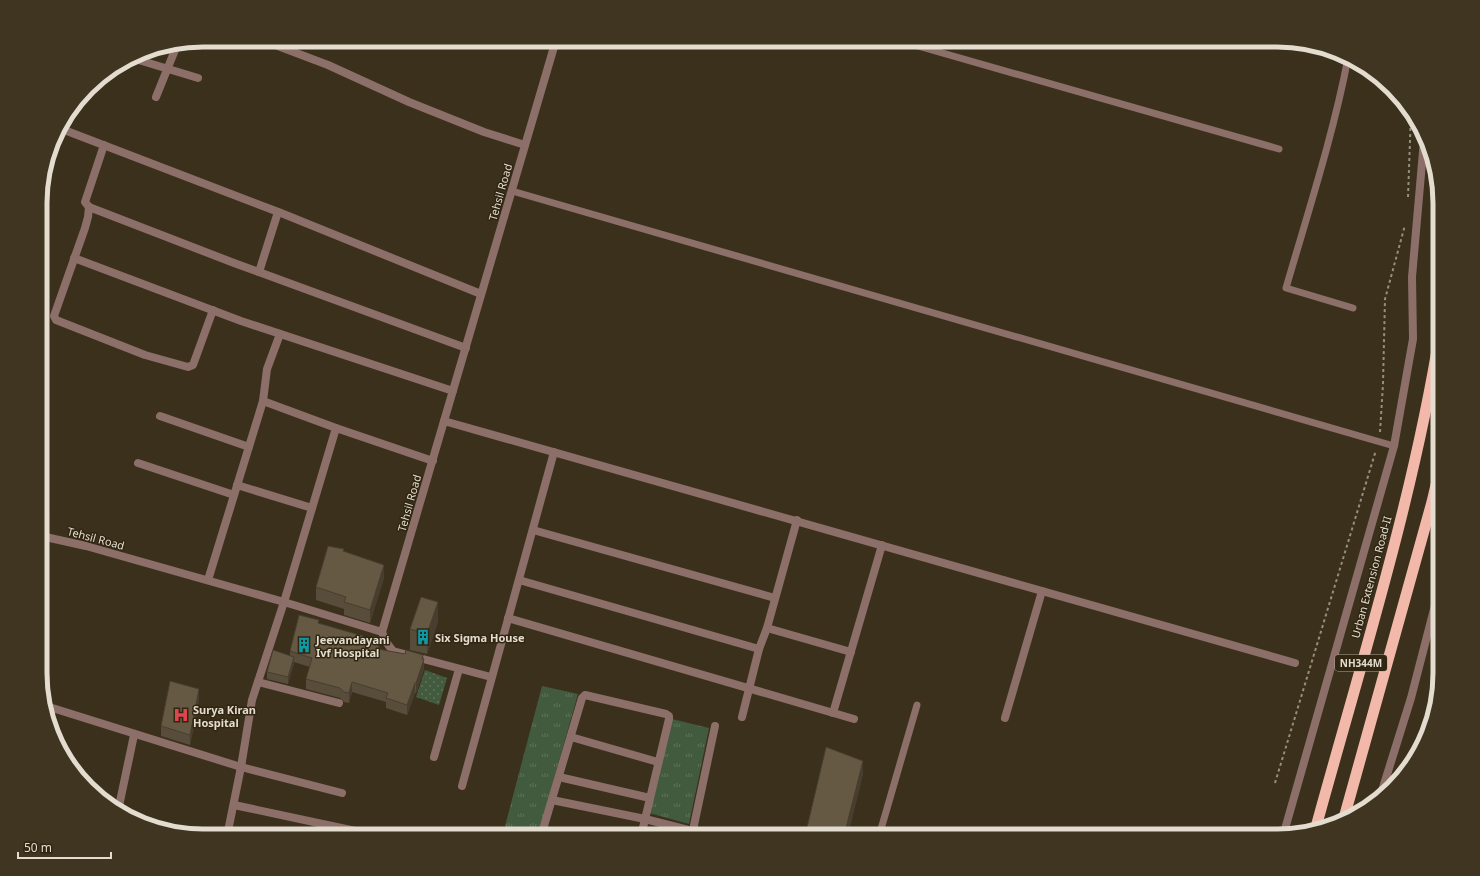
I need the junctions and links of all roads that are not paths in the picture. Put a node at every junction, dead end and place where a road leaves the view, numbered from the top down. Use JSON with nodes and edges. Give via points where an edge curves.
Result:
{"nodes":[{"id":1,"x":280,"y":47,"type":"edge"},
{"id":2,"x":554,"y":47,"type":"edge"},
{"id":3,"x":921,"y":47,"type":"edge"},
{"id":4,"x":174,"y":50,"type":"edge"},
{"id":5,"x":140,"y":61,"type":"edge"},
{"id":6,"x":1347,"y":64,"type":"edge"},
{"id":7,"x":168,"y":69,"type":"junction"},
{"id":8,"x":198,"y":78,"type":"dead end"},
{"id":9,"x":156,"y":97,"type":"dead end"},
{"id":10,"x":65,"y":130,"type":"edge"},
{"id":11,"x":104,"y":145,"type":"junction"},
{"id":12,"x":525,"y":145,"type":"junction"},
{"id":13,"x":1280,"y":149,"type":"dead end"},
{"id":14,"x":1423,"y":149,"type":"edge"},
{"id":15,"x":512,"y":191,"type":"junction"},
{"id":16,"x":89,"y":207,"type":"junction"},
{"id":17,"x":278,"y":212,"type":"junction"},
{"id":18,"x":74,"y":258,"type":"junction"},
{"id":19,"x":259,"y":272,"type":"junction"},
{"id":20,"x":481,"y":294,"type":"junction"},
{"id":21,"x":1353,"y":308,"type":"dead end"},
{"id":22,"x":213,"y":310,"type":"junction"},
{"id":23,"x":280,"y":334,"type":"junction"},
{"id":24,"x":466,"y":348,"type":"junction"},
{"id":25,"x":1433,"y":372,"type":"edge"},
{"id":26,"x":453,"y":391,"type":"junction"},
{"id":27,"x":263,"y":401,"type":"junction"},
{"id":28,"x":160,"y":416,"type":"dead end"},
{"id":29,"x":444,"y":421,"type":"junction"},
{"id":30,"x":336,"y":428,"type":"junction"},
{"id":31,"x":1394,"y":446,"type":"junction"},
{"id":32,"x":249,"y":447,"type":"junction"},
{"id":33,"x":554,"y":452,"type":"junction"},
{"id":34,"x":432,"y":461,"type":"junction"},
{"id":35,"x":138,"y":463,"type":"dead end"},
{"id":36,"x":237,"y":485,"type":"junction"},
{"id":37,"x":234,"y":495,"type":"junction"},
{"id":38,"x":1433,"y":498,"type":"edge"},
{"id":39,"x":312,"y":508,"type":"junction"},
{"id":40,"x":797,"y":520,"type":"junction"},
{"id":41,"x":533,"y":530,"type":"junction"},
{"id":42,"x":47,"y":537,"type":"edge"},
{"id":43,"x":882,"y":545,"type":"junction"},
{"id":44,"x":208,"y":580,"type":"junction"},
{"id":45,"x":519,"y":580,"type":"junction"},
{"id":46,"x":1042,"y":591,"type":"junction"},
{"id":47,"x":775,"y":598,"type":"junction"},
{"id":48,"x":284,"y":602,"type":"junction"},
{"id":49,"x":1433,"y":613,"type":"edge"},
{"id":50,"x":508,"y":618,"type":"junction"},
{"id":51,"x":767,"y":628,"type":"junction"},
{"id":52,"x":382,"y":632,"type":"junction"},
{"id":53,"x":759,"y":649,"type":"junction"},
{"id":54,"x":851,"y":652,"type":"junction"},
{"id":55,"x":1295,"y":663,"type":"dead end"},
{"id":56,"x":459,"y":669,"type":"junction"},
{"id":57,"x":491,"y":677,"type":"junction"},
{"id":58,"x":258,"y":682,"type":"junction"},
{"id":59,"x":749,"y":689,"type":"junction"},
{"id":60,"x":339,"y":703,"type":"dead end"},
{"id":61,"x":917,"y":704,"type":"dead end"},
{"id":62,"x":51,"y":708,"type":"edge"},
{"id":63,"x":833,"y":713,"type":"junction"},
{"id":64,"x":742,"y":717,"type":"dead end"},
{"id":65,"x":1005,"y":718,"type":"dead end"},
{"id":66,"x":854,"y":719,"type":"dead end"},
{"id":67,"x":715,"y":726,"type":"dead end"},
{"id":68,"x":134,"y":735,"type":"junction"},
{"id":69,"x":571,"y":737,"type":"junction"},
{"id":70,"x":434,"y":757,"type":"dead end"},
{"id":71,"x":658,"y":762,"type":"junction"},
{"id":72,"x":241,"y":767,"type":"junction"},
{"id":73,"x":559,"y":778,"type":"junction"},
{"id":74,"x":462,"y":786,"type":"dead end"},
{"id":75,"x":1383,"y":787,"type":"edge"},
{"id":76,"x":342,"y":793,"type":"dead end"},
{"id":77,"x":650,"y":798,"type":"junction"},
{"id":78,"x":552,"y":800,"type":"junction"},
{"id":79,"x":119,"y":804,"type":"edge"},
{"id":80,"x":234,"y":805,"type":"junction"},
{"id":81,"x":1345,"y":813,"type":"edge"},
{"id":82,"x":645,"y":819,"type":"junction"},
{"id":83,"x":1317,"y":824,"type":"edge"},
{"id":84,"x":229,"y":829,"type":"edge"},
{"id":85,"x":346,"y":829,"type":"edge"},
{"id":86,"x":543,"y":829,"type":"edge"},
{"id":87,"x":643,"y":829,"type":"edge"},
{"id":88,"x":689,"y":829,"type":"edge"},
{"id":89,"x":693,"y":829,"type":"edge"},
{"id":90,"x":881,"y":829,"type":"edge"},
{"id":91,"x":1285,"y":829,"type":"edge"}],
"edges":[{"from":1,"to":12,"type":"street","via":[[328,65],[409,102],[484,132]]},
{"from":2,"to":12,"type":"street","name":"Tehsil Road"},
{"from":3,"to":13,"type":"lane"},
{"from":4,"to":7,"type":"street"},
{"from":5,"to":7,"type":"street"},
{"from":6,"to":21,"type":"lane","via":[[1330,136],[1286,288]]},
{"from":7,"to":8,"type":"street"},
{"from":7,"to":9,"type":"street"},
{"from":10,"to":11,"type":"street"},
{"from":11,"to":16,"type":"street","via":[[85,202]]},
{"from":11,"to":17,"type":"street"},
{"from":12,"to":15,"type":"street","name":"Tehsil Road"},
{"from":14,"to":31,"type":"street","via":[[1412,277],[1413,339]]},
{"from":15,"to":20,"type":"street","name":"Tehsil Road"},
{"from":15,"to":31,"type":"lane"},
{"from":16,"to":18,"type":"street"},
{"from":16,"to":19,"type":"street"},
{"from":17,"to":19,"type":"street"},
{"from":17,"to":20,"type":"street"},
{"from":18,"to":22,"type":"street"},
{"from":18,"to":22,"type":"street","via":[[54,318],[145,355],[188,368],[193,365]]},
{"from":19,"to":24,"type":"street"},
{"from":20,"to":24,"type":"street","name":"Tehsil Road"},
{"from":22,"to":23,"type":"street"},
{"from":23,"to":26,"type":"street"},
{"from":23,"to":27,"type":"street","via":[[268,369]]},
{"from":24,"to":26,"type":"street","name":"Tehsil Road"},
{"from":25,"to":83,"type":"highway","name":"Urban Extension Road-II","number":"NH344M","via":[[1407,498]]},
{"from":26,"to":29,"type":"street","name":"Tehsil Road"},
{"from":27,"to":30,"type":"street"},
{"from":27,"to":32,"type":"street"},
{"from":28,"to":32,"type":"street"},
{"from":29,"to":33,"type":"street"},
{"from":29,"to":34,"type":"street","name":"Tehsil Road"},
{"from":30,"to":34,"type":"street"},
{"from":30,"to":39,"type":"street"},
{"from":31,"to":91,"type":"street"},
{"from":32,"to":36,"type":"street"},
{"from":33,"to":40,"type":"street"},
{"from":33,"to":41,"type":"street"},
{"from":34,"to":52,"type":"street","name":"Tehsil Road"},
{"from":35,"to":37,"type":"street"},
{"from":36,"to":37,"type":"street"},
{"from":36,"to":39,"type":"street"},
{"from":37,"to":44,"type":"street"},
{"from":38,"to":81,"type":"highway","number":"NH344M"},
{"from":39,"to":48,"type":"street"},
{"from":40,"to":43,"type":"street"},
{"from":40,"to":47,"type":"street"},
{"from":41,"to":45,"type":"street"},
{"from":41,"to":47,"type":"street"},
{"from":42,"to":44,"type":"street","name":"Tehsil Road"},
{"from":43,"to":46,"type":"street"},
{"from":43,"to":54,"type":"street"},
{"from":44,"to":48,"type":"street","name":"Tehsil Road"},
{"from":45,"to":50,"type":"street"},
{"from":45,"to":53,"type":"street"},
{"from":46,"to":55,"type":"street"},
{"from":46,"to":65,"type":"street"},
{"from":47,"to":51,"type":"street"},
{"from":48,"to":52,"type":"street","name":"Tehsil Road"},
{"from":48,"to":58,"type":"street"},
{"from":49,"to":75,"type":"street","via":[[1411,698]]},
{"from":50,"to":57,"type":"street"},
{"from":50,"to":59,"type":"street"},
{"from":51,"to":53,"type":"street"},
{"from":51,"to":54,"type":"street"},
{"from":52,"to":56,"type":"street","via":[[394,651]]},
{"from":53,"to":59,"type":"street"},
{"from":54,"to":63,"type":"street"},
{"from":56,"to":57,"type":"street"},
{"from":56,"to":70,"type":"street"},
{"from":57,"to":74,"type":"street"},
{"from":58,"to":60,"type":"street"},
{"from":58,"to":72,"type":"street","via":[[252,700]]},
{"from":59,"to":63,"type":"street"},
{"from":59,"to":64,"type":"street"},
{"from":61,"to":90,"type":"lane"},
{"from":62,"to":68,"type":"street"},
{"from":63,"to":66,"type":"street"},
{"from":67,"to":89,"type":"street"},
{"from":68,"to":72,"type":"street"},
{"from":68,"to":79,"type":"street"},
{"from":69,"to":71,"type":"street"},
{"from":69,"to":71,"type":"street","via":[[585,695],[666,714],[669,719]]},
{"from":69,"to":73,"type":"street"},
{"from":71,"to":77,"type":"street"},
{"from":72,"to":76,"type":"street"},
{"from":72,"to":80,"type":"street"},
{"from":73,"to":77,"type":"street"},
{"from":73,"to":78,"type":"street"},
{"from":77,"to":82,"type":"street"},
{"from":78,"to":82,"type":"street"},
{"from":78,"to":86,"type":"street"},
{"from":80,"to":84,"type":"street"},
{"from":80,"to":85,"type":"street"},
{"from":82,"to":87,"type":"street"},
{"from":82,"to":88,"type":"street"}]}
